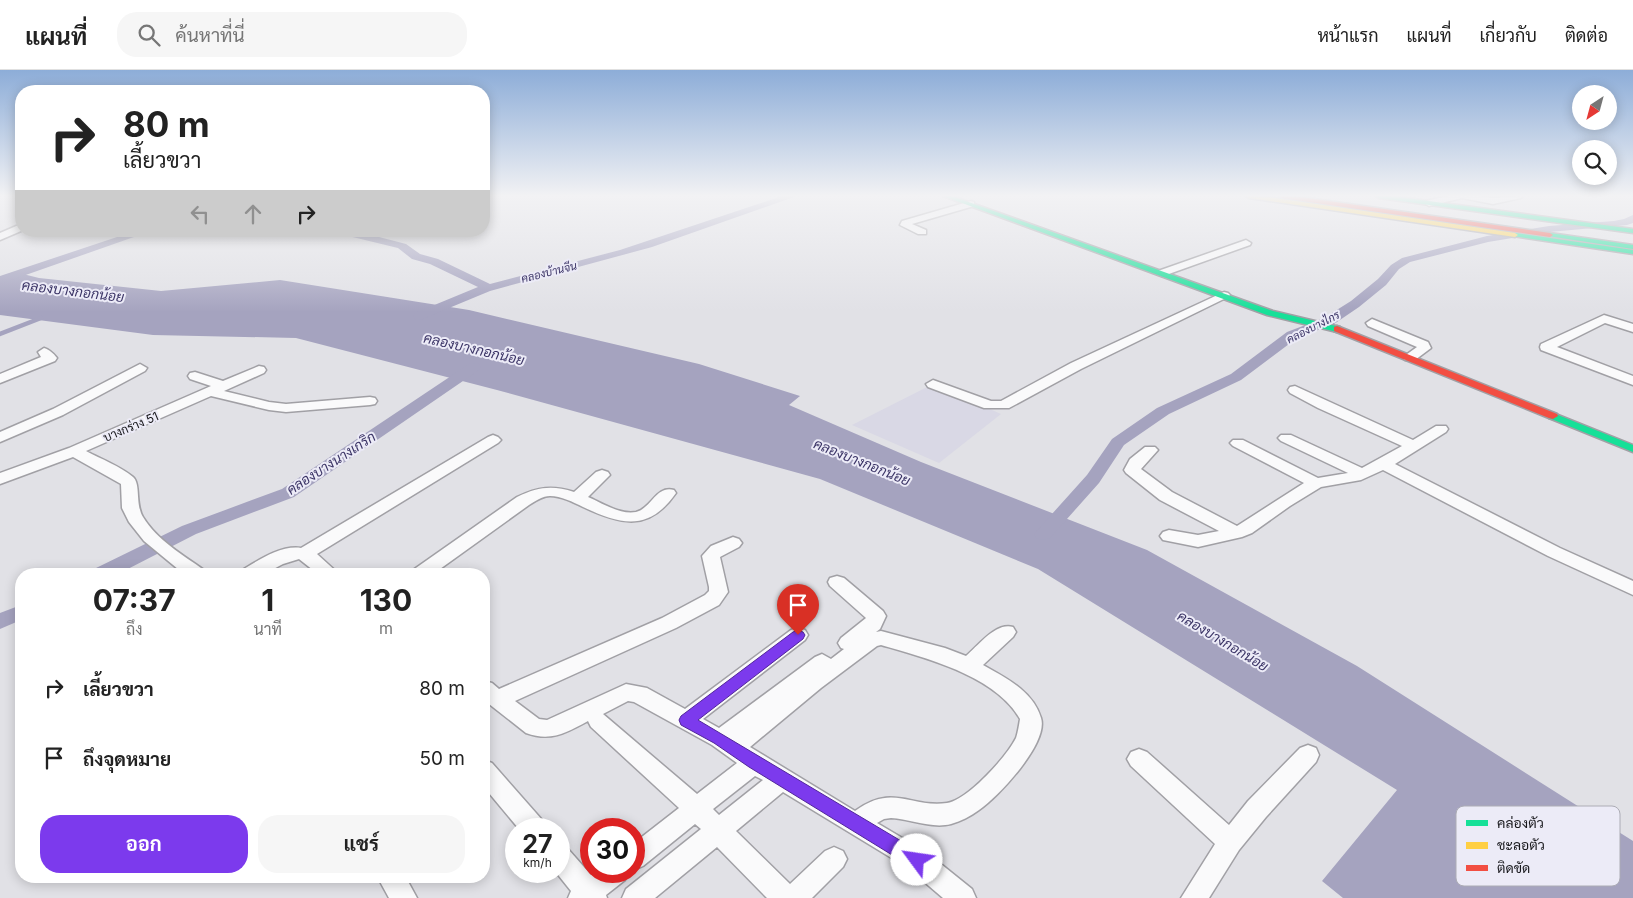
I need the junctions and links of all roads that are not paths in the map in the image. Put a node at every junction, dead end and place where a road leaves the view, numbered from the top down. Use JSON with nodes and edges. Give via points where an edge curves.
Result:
{"nodes":[{"id":1,"x":1055,"y":235,"type":"edge"},
{"id":2,"x":1512,"y":235,"type":"edge"},
{"id":3,"x":1553,"y":235,"type":"edge"},
{"id":4,"x":1618,"y":235,"type":"edge"},
{"id":5,"x":1633,"y":237,"type":"edge"},
{"id":6,"x":1246,"y":243,"type":"dead end"},
{"id":7,"x":1633,"y":247,"type":"edge"},
{"id":8,"x":1633,"y":252,"type":"edge"},
{"id":9,"x":1162,"y":273,"type":"junction"},
{"id":10,"x":1224,"y":296,"type":"junction"},
{"id":11,"x":1372,"y":323,"type":"dead end"},
{"id":12,"x":1633,"y":328,"type":"edge"},
{"id":13,"x":44,"y":352,"type":"dead end"},
{"id":14,"x":1410,"y":357,"type":"junction"},
{"id":15,"x":140,"y":368,"type":"dead end"},
{"id":16,"x":259,"y":370,"type":"dead end"},
{"id":17,"x":195,"y":376,"type":"dead end"},
{"id":18,"x":2,"y":377,"type":"edge"},
{"id":19,"x":1633,"y":381,"type":"edge"},
{"id":20,"x":933,"y":384,"type":"dead end"},
{"id":21,"x":218,"y":389,"type":"junction"},
{"id":22,"x":1295,"y":390,"type":"dead end"},
{"id":23,"x":370,"y":400,"type":"dead end"},
{"id":24,"x":1440,"y":429,"type":"dead end"},
{"id":25,"x":0,"y":437,"type":"edge"},
{"id":26,"x":1286,"y":438,"type":"dead end"},
{"id":27,"x":493,"y":440,"type":"dead end"},
{"id":28,"x":1238,"y":442,"type":"dead end"},
{"id":29,"x":1412,"y":445,"type":"junction"},
{"id":30,"x":1633,"y":449,"type":"edge"},
{"id":31,"x":1150,"y":450,"type":"dead end"},
{"id":32,"x":74,"y":451,"type":"junction"},
{"id":33,"x":1383,"y":464,"type":"junction"},
{"id":34,"x":1362,"y":474,"type":"junction"},
{"id":35,"x":602,"y":475,"type":"dead end"},
{"id":36,"x":0,"y":479,"type":"edge"},
{"id":37,"x":1316,"y":483,"type":"junction"},
{"id":38,"x":668,"y":494,"type":"dead end"},
{"id":39,"x":577,"y":498,"type":"junction"},
{"id":40,"x":1236,"y":533,"type":"junction"},
{"id":41,"x":1169,"y":536,"type":"dead end"},
{"id":42,"x":733,"y":542,"type":"dead end"},
{"id":43,"x":304,"y":554,"type":"junction"},
{"id":44,"x":189,"y":568,"type":"edge"},
{"id":45,"x":261,"y":568,"type":"edge"},
{"id":46,"x":322,"y":568,"type":"edge"},
{"id":47,"x":428,"y":568,"type":"edge"},
{"id":48,"x":837,"y":582,"type":"dead end"},
{"id":49,"x":1633,"y":589,"type":"edge"},
{"id":50,"x":1006,"y":632,"type":"dead end"},
{"id":51,"x":798,"y":635,"type":"dead end"},
{"id":52,"x":969,"y":666,"type":"junction"},
{"id":53,"x":497,"y":699,"type":"edge"},
{"id":54,"x":599,"y":720,"type":"dead end"},
{"id":55,"x":686,"y":720,"type":"junction"},
{"id":56,"x":726,"y":743,"type":"junction"},
{"id":57,"x":1308,"y":755,"type":"dead end"},
{"id":58,"x":1139,"y":759,"type":"dead end"},
{"id":59,"x":754,"y":763,"type":"junction"},
{"id":60,"x":490,"y":777,"type":"edge"},
{"id":61,"x":782,"y":779,"type":"junction"},
{"id":62,"x":697,"y":809,"type":"junction"},
{"id":63,"x":525,"y":818,"type":"edge"},
{"id":64,"x":856,"y":824,"type":"junction"},
{"id":65,"x":718,"y":830,"type":"junction"},
{"id":66,"x":1230,"y":842,"type":"junction"},
{"id":67,"x":645,"y":849,"type":"edge"},
{"id":68,"x":834,"y":859,"type":"dead end"},
{"id":69,"x":570,"y":872,"type":"edge"},
{"id":70,"x":394,"y":883,"type":"edge"},
{"id":71,"x":603,"y":883,"type":"edge"},
{"id":72,"x":958,"y":893,"type":"edge"},
{"id":73,"x":588,"y":896,"type":"edge"},
{"id":74,"x":404,"y":898,"type":"edge"},
{"id":75,"x":635,"y":898,"type":"edge"},
{"id":76,"x":785,"y":898,"type":"edge"},
{"id":77,"x":794,"y":898,"type":"edge"},
{"id":78,"x":1194,"y":898,"type":"edge"}],
"edges":[{"from":1,"to":9,"type":"main road"},
{"from":2,"to":8,"type":"main road"},
{"from":3,"to":7,"type":"main road"},
{"from":4,"to":5,"type":"main road"},
{"from":6,"to":9,"type":"street"},
{"from":9,"to":10,"type":"main road"},
{"from":10,"to":14,"type":"main road","via":[[1283,316],[1337,329]]},
{"from":10,"to":20,"type":"street","via":[[1076,366],[1004,405],[989,404]]},
{"from":11,"to":14,"type":"street","via":[[1423,345],[1423,350]]},
{"from":12,"to":19,"type":"street","via":[[1604,319],[1546,347]]},
{"from":13,"to":18,"type":"street","via":[[50,358]]},
{"from":14,"to":30,"type":"main road"},
{"from":15,"to":25,"type":"street","via":[[58,412]]},
{"from":16,"to":21,"type":"street","name":"บางกร่าง 51"},
{"from":17,"to":21,"type":"street"},
{"from":21,"to":23,"type":"street","via":[[269,406],[286,408]]},
{"from":21,"to":32,"type":"street","name":"บางกร่าง 51"},
{"from":22,"to":29,"type":"street"},
{"from":24,"to":29,"type":"street"},
{"from":26,"to":34,"type":"street"},
{"from":27,"to":43,"type":"street"},
{"from":28,"to":37,"type":"street"},
{"from":29,"to":33,"type":"street"},
{"from":31,"to":40,"type":"street","via":[[1132,470],[1166,496]]},
{"from":32,"to":36,"type":"street","name":"บางกร่าง 51"},
{"from":32,"to":44,"type":"street","via":[[128,481],[130,507],[156,542]]},
{"from":33,"to":34,"type":"street"},
{"from":33,"to":49,"type":"street"},
{"from":34,"to":37,"type":"street"},
{"from":35,"to":39,"type":"street"},
{"from":37,"to":40,"type":"street"},
{"from":38,"to":39,"type":"street","via":[[649,513],[639,517],[628,517]]},
{"from":39,"to":47,"type":"street","via":[[550,490],[540,492]]},
{"from":40,"to":41,"type":"street","via":[[1198,541]]},
{"from":42,"to":53,"type":"street","via":[[711,556],[719,592],[712,600],[669,623]]},
{"from":43,"to":45,"type":"street","via":[[289,554]]},
{"from":43,"to":46,"type":"street"},
{"from":48,"to":56,"type":"street","via":[[876,616],[874,624]]},
{"from":50,"to":52,"type":"street"},
{"from":51,"to":55,"type":"street"},
{"from":52,"to":56,"type":"street","via":[[881,638],[870,641]]},
{"from":52,"to":64,"type":"street","via":[[1014,694],[1032,720],[1025,742],[1013,760],[968,806],[952,813],[931,815],[884,807]]},
{"from":53,"to":55,"type":"street","via":[[534,727],[547,729],[626,692],[639,694]]},
{"from":54,"to":62,"type":"street"},
{"from":55,"to":56,"type":"street"},
{"from":56,"to":59,"type":"street"},
{"from":57,"to":66,"type":"street","via":[[1273,790]]},
{"from":58,"to":66,"type":"street"},
{"from":59,"to":61,"type":"street"},
{"from":59,"to":62,"type":"street"},
{"from":60,"to":63,"type":"street"},
{"from":61,"to":64,"type":"street"},
{"from":61,"to":65,"type":"street"},
{"from":62,"to":65,"type":"street"},
{"from":62,"to":67,"type":"street"},
{"from":64,"to":72,"type":"street","via":[[917,860]]},
{"from":65,"to":75,"type":"street"},
{"from":65,"to":76,"type":"street"},
{"from":66,"to":78,"type":"street"},
{"from":68,"to":77,"type":"street"},
{"from":69,"to":73,"type":"street"},
{"from":70,"to":74,"type":"street"},
{"from":71,"to":73,"type":"street"}]}
